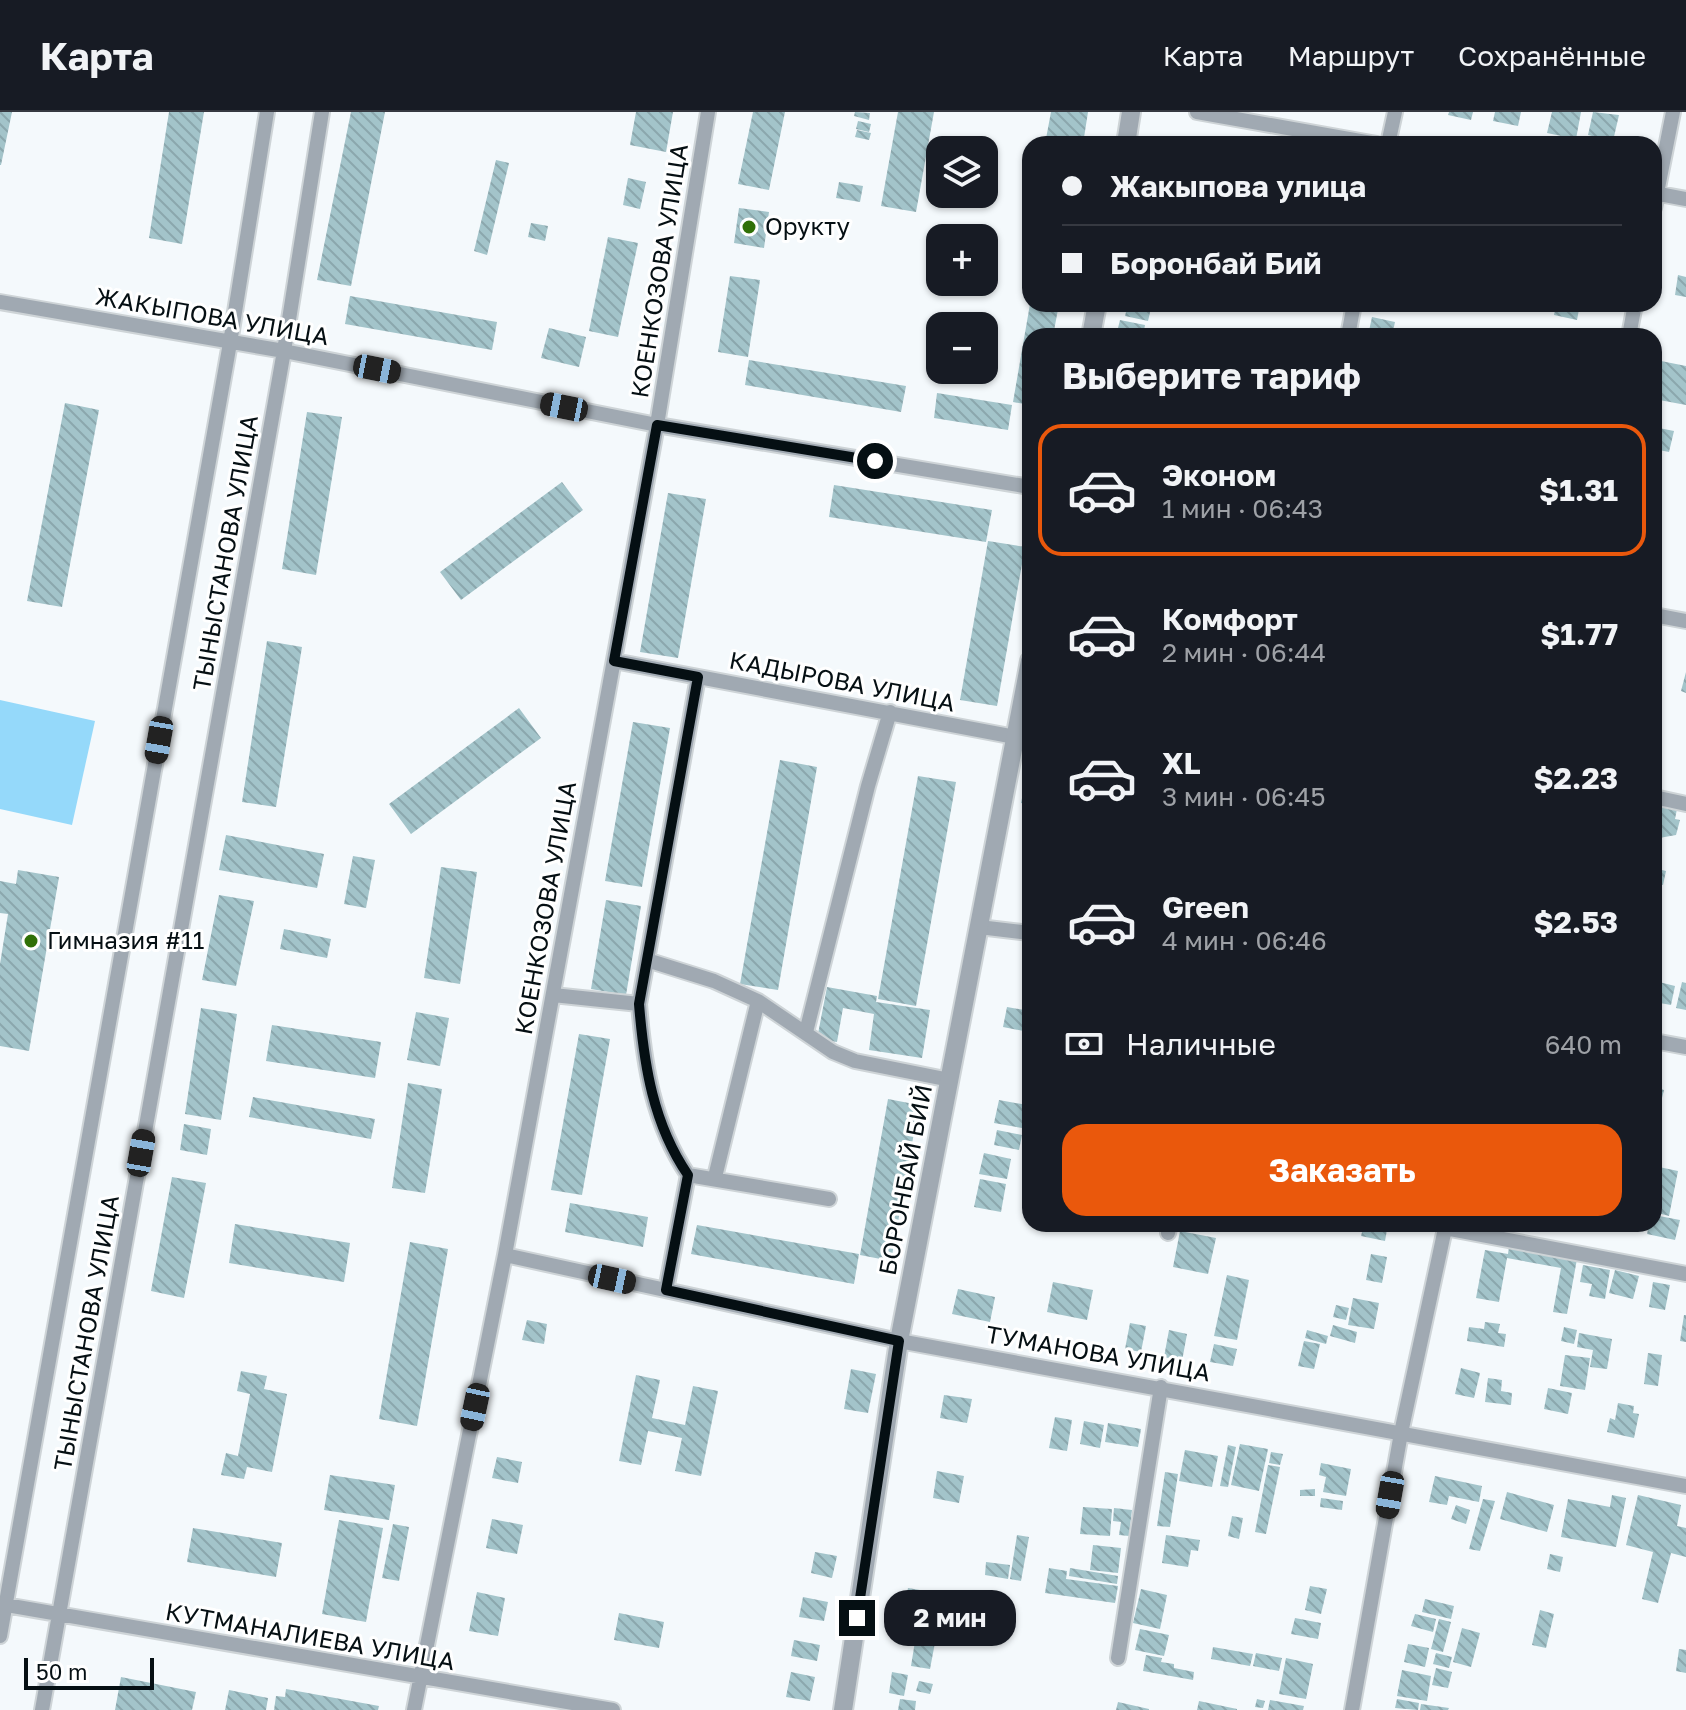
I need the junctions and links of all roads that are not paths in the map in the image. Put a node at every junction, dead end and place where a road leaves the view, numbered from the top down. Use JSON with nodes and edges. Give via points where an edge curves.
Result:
{"nodes":[{"id":1,"x":267,"y":112,"type":"edge"},
{"id":2,"x":322,"y":112,"type":"edge"},
{"id":3,"x":708,"y":112,"type":"edge"},
{"id":4,"x":1131,"y":112,"type":"edge"},
{"id":5,"x":1197,"y":112,"type":"edge"},
{"id":6,"x":1395,"y":112,"type":"edge"},
{"id":7,"x":1673,"y":112,"type":"edge"},
{"id":8,"x":1127,"y":136,"type":"edge"},
{"id":9,"x":1332,"y":136,"type":"edge"},
{"id":10,"x":1390,"y":136,"type":"edge"},
{"id":11,"x":1662,"y":165,"type":"edge"},
{"id":12,"x":1662,"y":199,"type":"edge"},
{"id":13,"x":1686,"y":199,"type":"edge"},
{"id":14,"x":0,"y":302,"type":"edge"},
{"id":15,"x":230,"y":343,"type":"junction"},
{"id":16,"x":284,"y":351,"type":"junction"},
{"id":17,"x":657,"y":425,"type":"junction"},
{"id":18,"x":1022,"y":486,"type":"edge"},
{"id":19,"x":1662,"y":616,"type":"edge"},
{"id":20,"x":1686,"y":621,"type":"edge"},
{"id":21,"x":614,"y":661,"type":"junction"},
{"id":22,"x":698,"y":677,"type":"junction"},
{"id":23,"x":1022,"y":702,"type":"edge"},
{"id":24,"x":890,"y":712,"type":"junction"},
{"id":25,"x":1015,"y":737,"type":"junction"},
{"id":26,"x":1662,"y":799,"type":"edge"},
{"id":27,"x":1686,"y":804,"type":"edge"},
{"id":28,"x":979,"y":927,"type":"junction"},
{"id":29,"x":1022,"y":932,"type":"edge"},
{"id":30,"x":647,"y":960,"type":"junction"},
{"id":31,"x":553,"y":995,"type":"junction"},
{"id":32,"x":758,"y":1001,"type":"junction"},
{"id":33,"x":639,"y":1004,"type":"junction"},
{"id":34,"x":806,"y":1032,"type":"junction"},
{"id":35,"x":1662,"y":1042,"type":"edge"},
{"id":36,"x":1686,"y":1047,"type":"edge"},
{"id":37,"x":950,"y":1080,"type":"junction"},
{"id":38,"x":688,"y":1175,"type":"junction"},
{"id":39,"x":715,"y":1177,"type":"junction"},
{"id":40,"x":829,"y":1199,"type":"dead end"},
{"id":41,"x":1444,"y":1232,"type":"edge"},
{"id":42,"x":1475,"y":1232,"type":"edge"},
{"id":43,"x":505,"y":1255,"type":"junction"},
{"id":44,"x":1686,"y":1274,"type":"edge"},
{"id":45,"x":666,"y":1290,"type":"junction"},
{"id":46,"x":899,"y":1341,"type":"junction"},
{"id":47,"x":1161,"y":1387,"type":"junction"},
{"id":48,"x":1401,"y":1433,"type":"junction"},
{"id":49,"x":1686,"y":1486,"type":"edge"},
{"id":50,"x":3,"y":1605,"type":"edge"},
{"id":51,"x":59,"y":1616,"type":"junction"},
{"id":52,"x":0,"y":1636,"type":"edge"},
{"id":53,"x":1118,"y":1658,"type":"dead end"},
{"id":54,"x":420,"y":1679,"type":"junction"},
{"id":55,"x":42,"y":1710,"type":"edge"},
{"id":56,"x":414,"y":1710,"type":"edge"},
{"id":57,"x":613,"y":1710,"type":"edge"},
{"id":58,"x":843,"y":1710,"type":"edge"},
{"id":59,"x":1352,"y":1710,"type":"edge"}],
"edges":[{"from":1,"to":15,"type":"street","name":"ТЫНЫСТАНОВА УЛИЦА"},
{"from":2,"to":16,"type":"street","name":"ТЫНЫСТАНОВА УЛИЦА"},
{"from":3,"to":17,"type":"street","name":"КОЕНКОЗОВА УЛИЦА"},
{"from":4,"to":8,"type":"street"},
{"from":5,"to":9,"type":"street"},
{"from":6,"to":10,"type":"street"},
{"from":7,"to":11,"type":"street"},
{"from":12,"to":13,"type":"street"},
{"from":14,"to":15,"type":"street","name":"ЖАКЫПОВА УЛИЦА"},
{"from":15,"to":16,"type":"street","name":"ЖАКЫПОВА УЛИЦА"},
{"from":15,"to":50,"type":"street","name":"ТЫНЫСТАНОВА УЛИЦА"},
{"from":16,"to":17,"type":"street","name":"ЖАКЫПОВА УЛИЦА"},
{"from":16,"to":51,"type":"street","name":"ТЫНЫСТАНОВА УЛИЦА"},
{"from":17,"to":18,"type":"street","name":"ЖАКЫПОВА УЛИЦА"},
{"from":17,"to":21,"type":"street","name":"КОЕНКОЗОВА УЛИЦА"},
{"from":19,"to":20,"type":"street"},
{"from":21,"to":22,"type":"street","name":"КАДЫРОВА УЛИЦА"},
{"from":21,"to":31,"type":"street","name":"КОЕНКОЗОВА УЛИЦА"},
{"from":22,"to":24,"type":"street","name":"КАДЫРОВА УЛИЦА"},
{"from":22,"to":30,"type":"street"},
{"from":23,"to":25,"type":"street","name":"БОРОНБАЙ БИЙ"},
{"from":24,"to":25,"type":"street","name":"КАДЫРОВА УЛИЦА"},
{"from":24,"to":34,"type":"street"},
{"from":25,"to":28,"type":"street","name":"БОРОНБАЙ БИЙ"},
{"from":26,"to":27,"type":"street"},
{"from":28,"to":29,"type":"street"},
{"from":28,"to":37,"type":"street","name":"БОРОНБАЙ БИЙ"},
{"from":30,"to":32,"type":"street"},
{"from":30,"to":33,"type":"street"},
{"from":31,"to":33,"type":"street"},
{"from":31,"to":43,"type":"street","name":"КОЕНКОЗОВА УЛИЦА"},
{"from":32,"to":34,"type":"street"},
{"from":32,"to":39,"type":"street"},
{"from":33,"to":38,"type":"street","via":[[655,1110]]},
{"from":34,"to":37,"type":"street","via":[[855,1061]]},
{"from":35,"to":36,"type":"street"},
{"from":37,"to":46,"type":"street","name":"БОРОНБАЙ БИЙ"},
{"from":38,"to":39,"type":"street"},
{"from":38,"to":45,"type":"street"},
{"from":39,"to":40,"type":"street"},
{"from":41,"to":48,"type":"street"},
{"from":42,"to":44,"type":"street"},
{"from":43,"to":45,"type":"street","name":"ТУМАНОВА УЛИЦА"},
{"from":43,"to":54,"type":"street","name":"КОЕНКОЗОВА УЛИЦА"},
{"from":45,"to":46,"type":"street","name":"ТУМАНОВА УЛИЦА"},
{"from":46,"to":47,"type":"street","name":"ТУМАНОВА УЛИЦА"},
{"from":46,"to":58,"type":"street","name":"БОРОНБАЙ БИЙ"},
{"from":47,"to":48,"type":"street","name":"ТУМАНОВА УЛИЦА"},
{"from":47,"to":53,"type":"street"},
{"from":48,"to":49,"type":"street","name":"ТУМАНОВА УЛИЦА"},
{"from":48,"to":59,"type":"street"},
{"from":50,"to":51,"type":"street","name":"КУТМАНАЛИЕВА УЛИЦА"},
{"from":50,"to":52,"type":"street","name":"ТЫНЫСТАНОВА УЛИЦА"},
{"from":51,"to":54,"type":"street","name":"КУТМАНАЛИЕВА УЛИЦА"},
{"from":51,"to":55,"type":"street","name":"ТЫНЫСТАНОВА УЛИЦА"},
{"from":54,"to":56,"type":"street","name":"КОЕНКОЗОВА УЛИЦА"},
{"from":54,"to":57,"type":"street","name":"КУТМАНАЛИЕВА УЛИЦА"}]}
